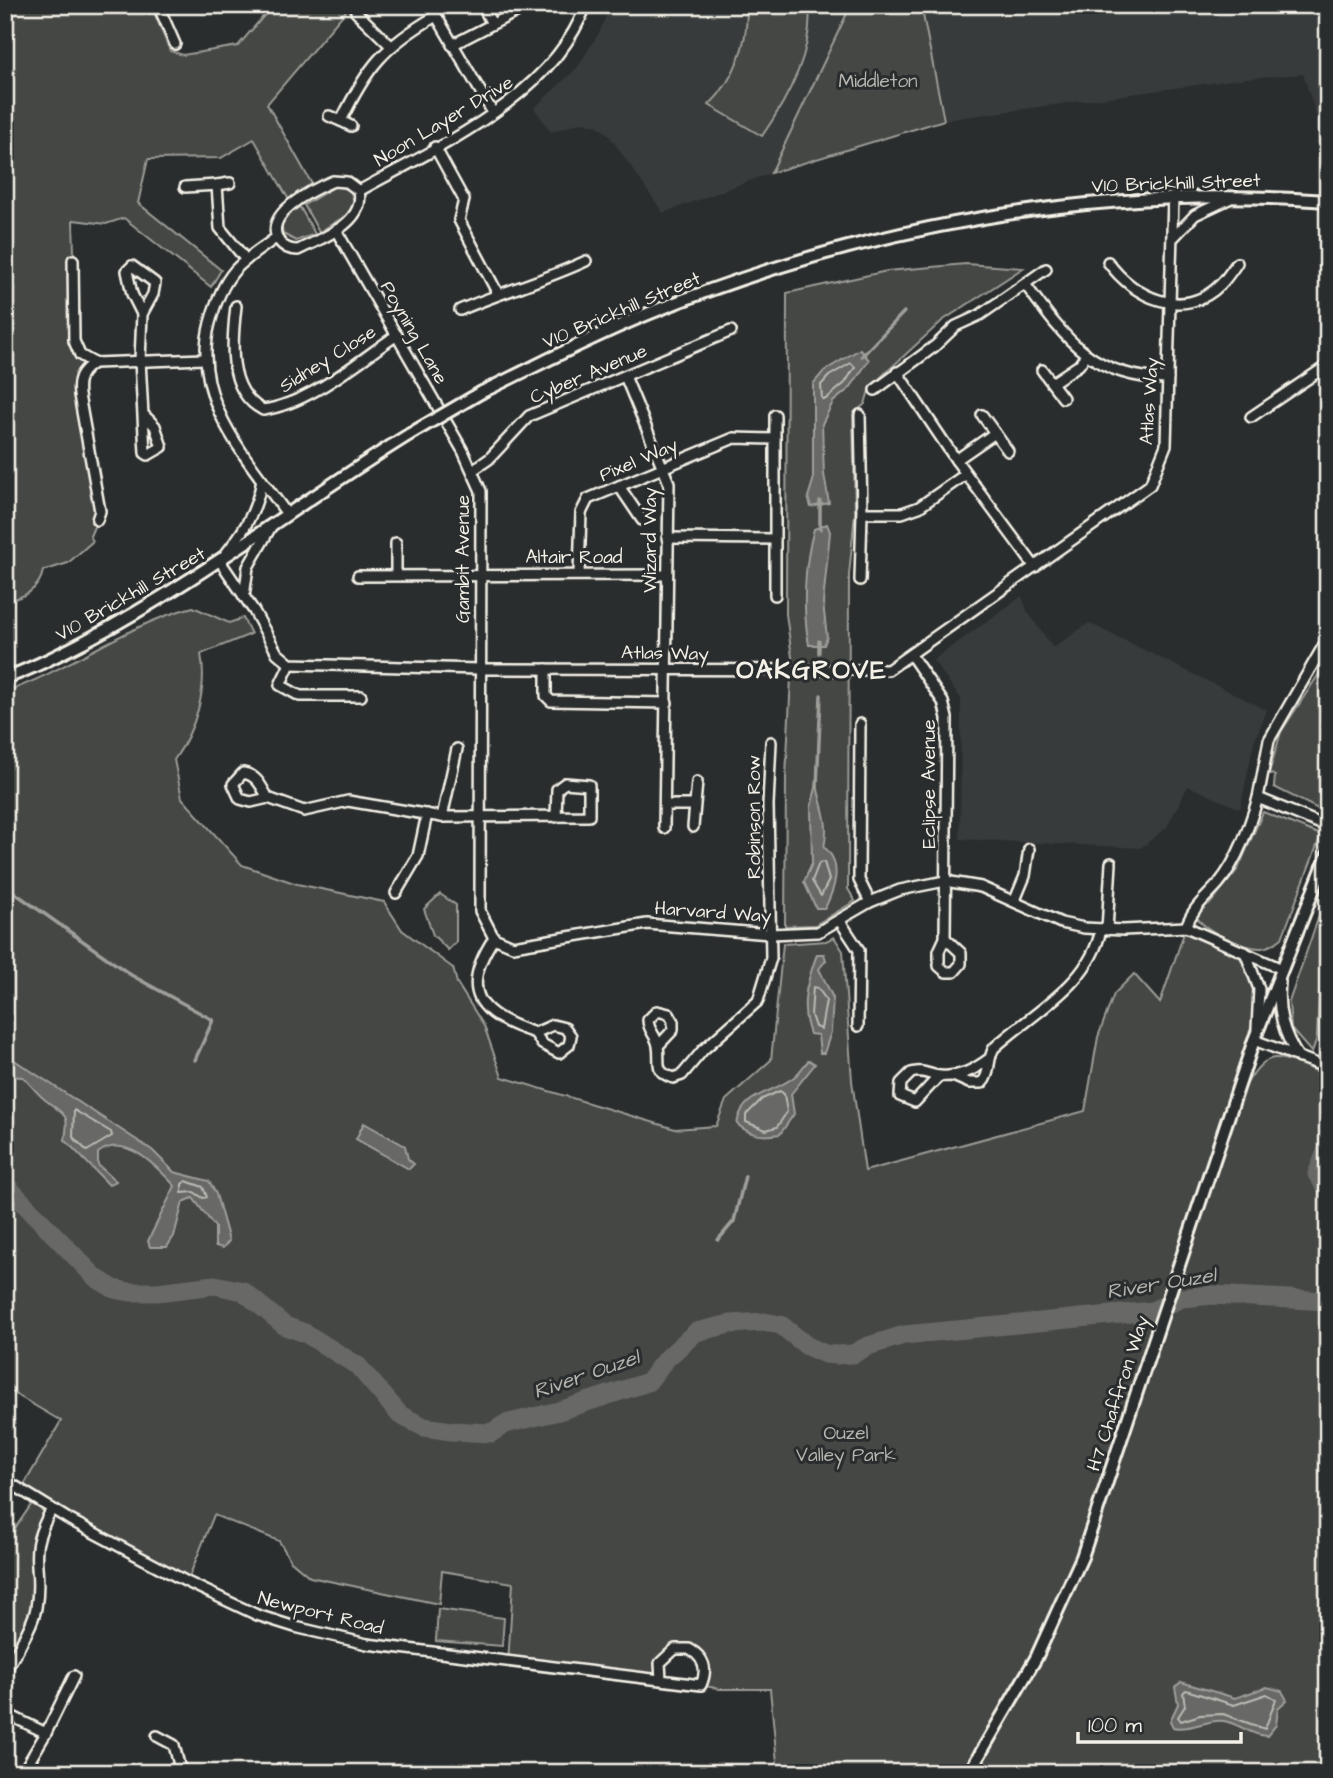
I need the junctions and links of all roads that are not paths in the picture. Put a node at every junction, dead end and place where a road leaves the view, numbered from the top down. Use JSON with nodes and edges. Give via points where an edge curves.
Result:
{"nodes":[{"id":1,"x":158,"y":5,"type":"edge"},
{"id":2,"x":430,"y":5,"type":"edge"},
{"id":3,"x":482,"y":5,"type":"edge"},
{"id":4,"x":586,"y":5,"type":"edge"},
{"id":5,"x":518,"y":11,"type":"dead end"},
{"id":6,"x":356,"y":12,"type":"dead end"},
{"id":7,"x":436,"y":16,"type":"junction"},
{"id":8,"x":492,"y":24,"type":"junction"},
{"id":9,"x":175,"y":44,"type":"dead end"},
{"id":10,"x":390,"y":45,"type":"junction"},
{"id":11,"x":452,"y":45,"type":"junction"},
{"id":12,"x":493,"y":113,"type":"junction"},
{"id":13,"x":329,"y":116,"type":"dead end"},
{"id":14,"x":341,"y":121,"type":"junction"},
{"id":15,"x":351,"y":126,"type":"dead end"},
{"id":16,"x":435,"y":148,"type":"junction"},
{"id":17,"x":230,"y":183,"type":"dead end"},
{"id":18,"x":217,"y":185,"type":"junction"},
{"id":19,"x":185,"y":187,"type":"dead end"},
{"id":20,"x":359,"y":191,"type":"junction"},
{"id":21,"x":1240,"y":195,"type":"junction"},
{"id":22,"x":1173,"y":197,"type":"junction"},
{"id":23,"x":1328,"y":201,"type":"edge"},
{"id":24,"x":336,"y":230,"type":"junction"},
{"id":25,"x":277,"y":237,"type":"junction"},
{"id":26,"x":1174,"y":237,"type":"junction"},
{"id":27,"x":73,"y":260,"type":"dead end"},
{"id":28,"x":246,"y":260,"type":"junction"},
{"id":29,"x":586,"y":261,"type":"dead end"},
{"id":30,"x":1108,"y":262,"type":"dead end"},
{"id":31,"x":1237,"y":263,"type":"dead end"},
{"id":32,"x":1046,"y":269,"type":"dead end"},
{"id":33,"x":1025,"y":284,"type":"junction"},
{"id":34,"x":498,"y":294,"type":"junction"},
{"id":35,"x":1171,"y":301,"type":"junction"},
{"id":36,"x":236,"y":306,"type":"dead end"},
{"id":37,"x":460,"y":310,"type":"dead end"},
{"id":38,"x":142,"y":314,"type":"junction"},
{"id":39,"x":731,"y":331,"type":"dead end"},
{"id":40,"x":397,"y":335,"type":"junction"},
{"id":41,"x":1086,"y":355,"type":"junction"},
{"id":42,"x":204,"y":359,"type":"junction"},
{"id":43,"x":140,"y":360,"type":"junction"},
{"id":44,"x":94,"y":363,"type":"junction"},
{"id":45,"x":1328,"y":365,"type":"edge"},
{"id":46,"x":1042,"y":370,"type":"dead end"},
{"id":47,"x":897,"y":372,"type":"junction"},
{"id":48,"x":625,"y":376,"type":"junction"},
{"id":49,"x":1168,"y":379,"type":"junction"},
{"id":50,"x":1052,"y":383,"type":"junction"},
{"id":51,"x":875,"y":390,"type":"dead end"},
{"id":52,"x":1063,"y":398,"type":"dead end"},
{"id":53,"x":145,"y":415,"type":"dead end"},
{"id":54,"x":775,"y":415,"type":"dead end"},
{"id":55,"x":860,"y":415,"type":"dead end"},
{"id":56,"x":982,"y":415,"type":"dead end"},
{"id":57,"x":1251,"y":416,"type":"dead end"},
{"id":58,"x":995,"y":433,"type":"junction"},
{"id":59,"x":775,"y":439,"type":"junction"},
{"id":60,"x":463,"y":452,"type":"joint"},
{"id":61,"x":1008,"y":452,"type":"dead end"},
{"id":62,"x":956,"y":460,"type":"junction"},
{"id":63,"x":664,"y":467,"type":"junction"},
{"id":64,"x":473,"y":470,"type":"junction"},
{"id":65,"x":966,"y":474,"type":"junction"},
{"id":66,"x":262,"y":480,"type":"junction"},
{"id":67,"x":619,"y":486,"type":"junction"},
{"id":68,"x":862,"y":513,"type":"junction"},
{"id":69,"x":287,"y":514,"type":"junction"},
{"id":70,"x":97,"y":520,"type":"dead end"},
{"id":71,"x":642,"y":520,"type":"dead end"},
{"id":72,"x":273,"y":524,"type":"junction"},
{"id":73,"x":667,"y":538,"type":"junction"},
{"id":74,"x":775,"y":539,"type":"junction"},
{"id":75,"x":396,"y":543,"type":"dead end"},
{"id":76,"x":220,"y":561,"type":"junction"},
{"id":77,"x":1035,"y":567,"type":"junction"},
{"id":78,"x":481,"y":573,"type":"junction"},
{"id":79,"x":579,"y":573,"type":"junction"},
{"id":80,"x":396,"y":575,"type":"junction"},
{"id":81,"x":667,"y":575,"type":"junction"},
{"id":82,"x":358,"y":576,"type":"dead end"},
{"id":83,"x":860,"y":580,"type":"dead end"},
{"id":84,"x":775,"y":595,"type":"dead end"},
{"id":85,"x":244,"y":597,"type":"junction"},
{"id":86,"x":1328,"y":638,"type":"edge"},
{"id":87,"x":911,"y":655,"type":"junction"},
{"id":88,"x":289,"y":664,"type":"junction"},
{"id":89,"x":547,"y":669,"type":"junction"},
{"id":90,"x":480,"y":670,"type":"junction"},
{"id":91,"x":667,"y":670,"type":"junction"},
{"id":92,"x":5,"y":678,"type":"edge"},
{"id":93,"x":361,"y":696,"type":"dead end"},
{"id":94,"x":667,"y":704,"type":"junction"},
{"id":95,"x":860,"y":724,"type":"dead end"},
{"id":96,"x":771,"y":742,"type":"dead end"},
{"id":97,"x":457,"y":749,"type":"dead end"},
{"id":98,"x":697,"y":782,"type":"dead end"},
{"id":99,"x":268,"y":797,"type":"dead end"},
{"id":100,"x":1258,"y":798,"type":"junction"},
{"id":101,"x":664,"y":805,"type":"junction"},
{"id":102,"x":693,"y":805,"type":"junction"},
{"id":103,"x":427,"y":814,"type":"junction"},
{"id":104,"x":442,"y":817,"type":"junction"},
{"id":105,"x":556,"y":817,"type":"junction"},
{"id":106,"x":480,"y":819,"type":"junction"},
{"id":107,"x":693,"y":827,"type":"dead end"},
{"id":108,"x":1328,"y":827,"type":"edge"},
{"id":109,"x":664,"y":828,"type":"dead end"},
{"id":110,"x":1029,"y":849,"type":"dead end"},
{"id":111,"x":1328,"y":854,"type":"edge"},
{"id":112,"x":1111,"y":863,"type":"dead end"},
{"id":113,"x":945,"y":881,"type":"junction"},
{"id":114,"x":396,"y":893,"type":"dead end"},
{"id":115,"x":1015,"y":901,"type":"junction"},
{"id":116,"x":870,"y":902,"type":"junction"},
{"id":117,"x":840,"y":921,"type":"junction"},
{"id":118,"x":1186,"y":927,"type":"junction"},
{"id":119,"x":1104,"y":930,"type":"junction"},
{"id":120,"x":770,"y":934,"type":"junction"},
{"id":121,"x":494,"y":938,"type":"junction"},
{"id":122,"x":945,"y":938,"type":"dead end"},
{"id":123,"x":1245,"y":952,"type":"junction"},
{"id":124,"x":1281,"y":970,"type":"junction"},
{"id":125,"x":858,"y":1026,"type":"dead end"},
{"id":126,"x":535,"y":1033,"type":"dead end"},
{"id":127,"x":1255,"y":1037,"type":"junction"},
{"id":128,"x":659,"y":1045,"type":"dead end"},
{"id":129,"x":1299,"y":1058,"type":"junction"},
{"id":130,"x":989,"y":1059,"type":"junction"},
{"id":131,"x":1328,"y":1068,"type":"edge"},
{"id":132,"x":939,"y":1076,"type":"dead end"},
{"id":133,"x":953,"y":1076,"type":"junction"},
{"id":134,"x":5,"y":1480,"type":"edge"},
{"id":135,"x":52,"y":1509,"type":"junction"},
{"id":136,"x":5,"y":1672,"type":"edge"},
{"id":137,"x":74,"y":1676,"type":"dead end"},
{"id":138,"x":661,"y":1679,"type":"junction"},
{"id":139,"x":5,"y":1713,"type":"edge"},
{"id":140,"x":46,"y":1733,"type":"junction"},
{"id":141,"x":157,"y":1736,"type":"dead end"},
{"id":142,"x":26,"y":1767,"type":"dead end"},
{"id":143,"x":970,"y":1771,"type":"edge"},
{"id":144,"x":181,"y":1773,"type":"edge"}],
"edges":[{"from":1,"to":9,"type":"street"},
{"from":2,"to":7,"type":"street"},
{"from":3,"to":8,"type":"street"},
{"from":4,"to":12,"type":"street","name":"Noon Layer Drive","via":[[551,66]]},
{"from":5,"to":8,"type":"street"},
{"from":6,"to":10,"type":"street"},
{"from":7,"to":10,"type":"street"},
{"from":7,"to":11,"type":"street"},
{"from":8,"to":11,"type":"street"},
{"from":10,"to":14,"type":"street","via":[[359,83]]},
{"from":11,"to":12,"type":"street"},
{"from":12,"to":16,"type":"street","name":"Noon Layer Drive"},
{"from":13,"to":14,"type":"street"},
{"from":14,"to":15,"type":"street"},
{"from":16,"to":20,"type":"street","name":"Noon Layer Drive"},
{"from":16,"to":34,"type":"street","via":[[464,200],[459,220]]},
{"from":17,"to":18,"type":"street"},
{"from":18,"to":19,"type":"street"},
{"from":18,"to":28,"type":"street","via":[[220,228]]},
{"from":20,"to":24,"type":"street","via":[[355,216]]},
{"from":20,"to":25,"type":"street","via":[[347,182],[328,183],[283,212]]},
{"from":21,"to":22,"type":"street","name":"V10 Brickhill Street"},
{"from":21,"to":23,"type":"street","name":"V10 Brickhill Street"},
{"from":21,"to":26,"type":"street","via":[[1195,215]]},
{"from":22,"to":26,"type":"street","name":"Atlas Way"},
{"from":22,"to":69,"type":"street","name":"V10 Brickhill Street","bridge":true,"via":[[1018,210],[802,259],[700,293],[482,392]]},
{"from":24,"to":25,"type":"street","via":[[299,250],[285,247]]},
{"from":24,"to":40,"type":"street","name":"Poyning Lane"},
{"from":25,"to":28,"type":"street"},
{"from":26,"to":35,"type":"street","name":"Atlas Way"},
{"from":27,"to":44,"type":"street","via":[[74,341],[80,355]]},
{"from":28,"to":42,"type":"street","via":[[219,295]]},
{"from":29,"to":34,"type":"street","via":[[542,282]]},
{"from":30,"to":35,"type":"street","via":[[1131,289],[1149,299]]},
{"from":31,"to":35,"type":"street","via":[[1206,295]]},
{"from":32,"to":33,"type":"street"},
{"from":33,"to":41,"type":"street","via":[[1059,331]]},
{"from":33,"to":47,"type":"street","via":[[956,326]]},
{"from":34,"to":37,"type":"street"},
{"from":35,"to":49,"type":"street","name":"Atlas Way"},
{"from":36,"to":40,"type":"street","name":"Sidney Close","via":[[235,370],[244,391],[263,410],[306,395]]},
{"from":38,"to":38,"type":"street","via":[[127,271],[132,266],[155,283]]},
{"from":38,"to":43,"type":"street"},
{"from":39,"to":48,"type":"street","name":"Cyber Avenue"},
{"from":40,"to":60,"type":"street","name":"Poyning Lane"},
{"from":41,"to":49,"type":"street","via":[[1123,374]]},
{"from":41,"to":50,"type":"street"},
{"from":42,"to":43,"type":"street"},
{"from":42,"to":66,"type":"street","via":[[226,429]]},
{"from":43,"to":44,"type":"street"},
{"from":43,"to":53,"type":"street"},
{"from":44,"to":70,"type":"street","via":[[85,368],[78,386],[100,512]]},
{"from":45,"to":57,"type":"street"},
{"from":46,"to":50,"type":"street"},
{"from":47,"to":51,"type":"street"},
{"from":47,"to":62,"type":"street"},
{"from":48,"to":63,"type":"street","name":"Wizard Way"},
{"from":48,"to":64,"type":"street","name":"Cyber Avenue","via":[[529,416]]},
{"from":49,"to":77,"type":"street","name":"Atlas Way","via":[[1166,445],[1150,485]]},
{"from":50,"to":52,"type":"street"},
{"from":54,"to":59,"type":"street"},
{"from":55,"to":68,"type":"street"},
{"from":56,"to":58,"type":"street"},
{"from":58,"to":61,"type":"street"},
{"from":58,"to":62,"type":"street"},
{"from":59,"to":63,"type":"street","name":"Pixel Way","via":[[734,438]]},
{"from":59,"to":74,"type":"street"},
{"from":60,"to":64,"type":"street","name":"Gambit Avenue"},
{"from":62,"to":65,"type":"street"},
{"from":63,"to":67,"type":"street","name":"Pixel Way"},
{"from":63,"to":73,"type":"street","name":"Wizard Way"},
{"from":64,"to":78,"type":"street","name":"Gambit Avenue","via":[[481,491]]},
{"from":65,"to":68,"type":"street","via":[[919,507],[902,513]]},
{"from":65,"to":77,"type":"street"},
{"from":66,"to":69,"type":"street"},
{"from":66,"to":76,"type":"street","via":[[254,515]]},
{"from":67,"to":71,"type":"street"},
{"from":67,"to":79,"type":"street","name":"Pixel Way","via":[[588,499],[581,513]]},
{"from":68,"to":83,"type":"street"},
{"from":69,"to":72,"type":"street","name":"V10 Brickhill Street"},
{"from":72,"to":76,"type":"street","name":"V10 Brickhill Street"},
{"from":72,"to":85,"type":"street","via":[[248,567]]},
{"from":73,"to":74,"type":"street"},
{"from":73,"to":81,"type":"street","name":"Wizard Way"},
{"from":74,"to":84,"type":"street"},
{"from":75,"to":80,"type":"street"},
{"from":76,"to":85,"type":"street"},
{"from":76,"to":92,"type":"street","name":"V10 Brickhill Street","via":[[124,620]]},
{"from":77,"to":87,"type":"street","name":"Atlas Way"},
{"from":78,"to":79,"type":"street","name":"Altair Road"},
{"from":78,"to":80,"type":"street","name":"Altair Road"},
{"from":78,"to":90,"type":"street","name":"Gambit Avenue"},
{"from":79,"to":81,"type":"street","name":"Altair Road"},
{"from":80,"to":82,"type":"street","name":"Altair Road"},
{"from":81,"to":91,"type":"street","name":"Wizard Way"},
{"from":85,"to":88,"type":"street","via":[[277,653]]},
{"from":86,"to":100,"type":"street","via":[[1269,740]]},
{"from":87,"to":91,"type":"street","name":"Atlas Way","via":[[888,670]]},
{"from":87,"to":113,"type":"street","name":"Eclipse Avenue","via":[[943,702],[947,718]]},
{"from":88,"to":90,"type":"street","name":"Atlas Way"},
{"from":88,"to":93,"type":"street","via":[[280,685],[300,696]]},
{"from":89,"to":90,"type":"street","name":"Atlas Way"},
{"from":89,"to":91,"type":"street","name":"Atlas Way"},
{"from":89,"to":94,"type":"street","via":[[546,696],[551,701]]},
{"from":90,"to":106,"type":"street"},
{"from":91,"to":94,"type":"street","name":"Wizard Way"},
{"from":94,"to":101,"type":"street","name":"Wizard Way"},
{"from":95,"to":116,"type":"street","via":[[859,880]]},
{"from":96,"to":120,"type":"street","name":"Robinson Row"},
{"from":97,"to":104,"type":"street"},
{"from":98,"to":102,"type":"street"},
{"from":99,"to":103,"type":"street","via":[[304,811],[348,801]]},
{"from":100,"to":108,"type":"street"},
{"from":100,"to":118,"type":"street","via":[[1237,853],[1220,882],[1197,904]]},
{"from":101,"to":102,"type":"street"},
{"from":101,"to":109,"type":"street","name":"Wizard Way"},
{"from":102,"to":107,"type":"street"},
{"from":103,"to":104,"type":"street"},
{"from":103,"to":114,"type":"street","via":[[418,856]]},
{"from":104,"to":106,"type":"street"},
{"from":105,"to":105,"type":"street","via":[[589,816],[589,785],[565,783],[557,789]]},
{"from":105,"to":106,"type":"street"},
{"from":106,"to":121,"type":"street","via":[[480,911]]},
{"from":110,"to":115,"type":"street"},
{"from":111,"to":124,"type":"street","name":"H7 Chaffron Way"},
{"from":112,"to":119,"type":"street"},
{"from":113,"to":115,"type":"street","name":"Harvard Way","via":[[981,887]]},
{"from":113,"to":116,"type":"street","name":"Harvard Way"},
{"from":113,"to":122,"type":"street","name":"Eclipse Avenue"},
{"from":115,"to":119,"type":"street","name":"Harvard Way","via":[[1061,923]]},
{"from":116,"to":117,"type":"street","name":"Harvard Way"},
{"from":117,"to":120,"type":"street","name":"Harvard Way","via":[[818,932]]},
{"from":117,"to":125,"type":"street","via":[[859,950]]},
{"from":118,"to":119,"type":"street","name":"Harvard Way"},
{"from":118,"to":123,"type":"street"},
{"from":119,"to":130,"type":"street","via":[[1097,951],[1076,979],[994,1048]]},
{"from":120,"to":121,"type":"street","name":"Harvard Way","via":[[647,924],[513,946]]},
{"from":120,"to":128,"type":"street","name":"Robinson Row","via":[[767,978],[758,1001],[673,1079],[657,1066]]},
{"from":121,"to":126,"type":"street","via":[[474,978],[480,999],[500,1020]]},
{"from":123,"to":124,"type":"street"},
{"from":123,"to":127,"type":"street","via":[[1259,989]]},
{"from":124,"to":127,"type":"street","name":"H7 Chaffron Way"},
{"from":124,"to":129,"type":"street","via":[[1280,1019]]},
{"from":127,"to":129,"type":"street"},
{"from":127,"to":143,"type":"street","name":"H7 Chaffron Way","via":[[1082,1557],[1036,1658]]},
{"from":129,"to":131,"type":"street"},
{"from":130,"to":133,"type":"street","via":[[966,1074]]},
{"from":130,"to":133,"type":"street","via":[[982,1083]]},
{"from":132,"to":133,"type":"street"},
{"from":134,"to":135,"type":"street","name":"Newport Road"},
{"from":135,"to":136,"type":"street","via":[[34,1553],[36,1611]]},
{"from":135,"to":138,"type":"street","name":"Newport Road","via":[[226,1602],[295,1627],[370,1645]]},
{"from":137,"to":140,"type":"street"},
{"from":138,"to":138,"type":"street","name":"Newport Road","via":[[664,1657],[683,1648],[704,1663],[701,1685]]},
{"from":139,"to":140,"type":"street"},
{"from":140,"to":142,"type":"street"},
{"from":141,"to":144,"type":"street","via":[[174,1745]]}]}
